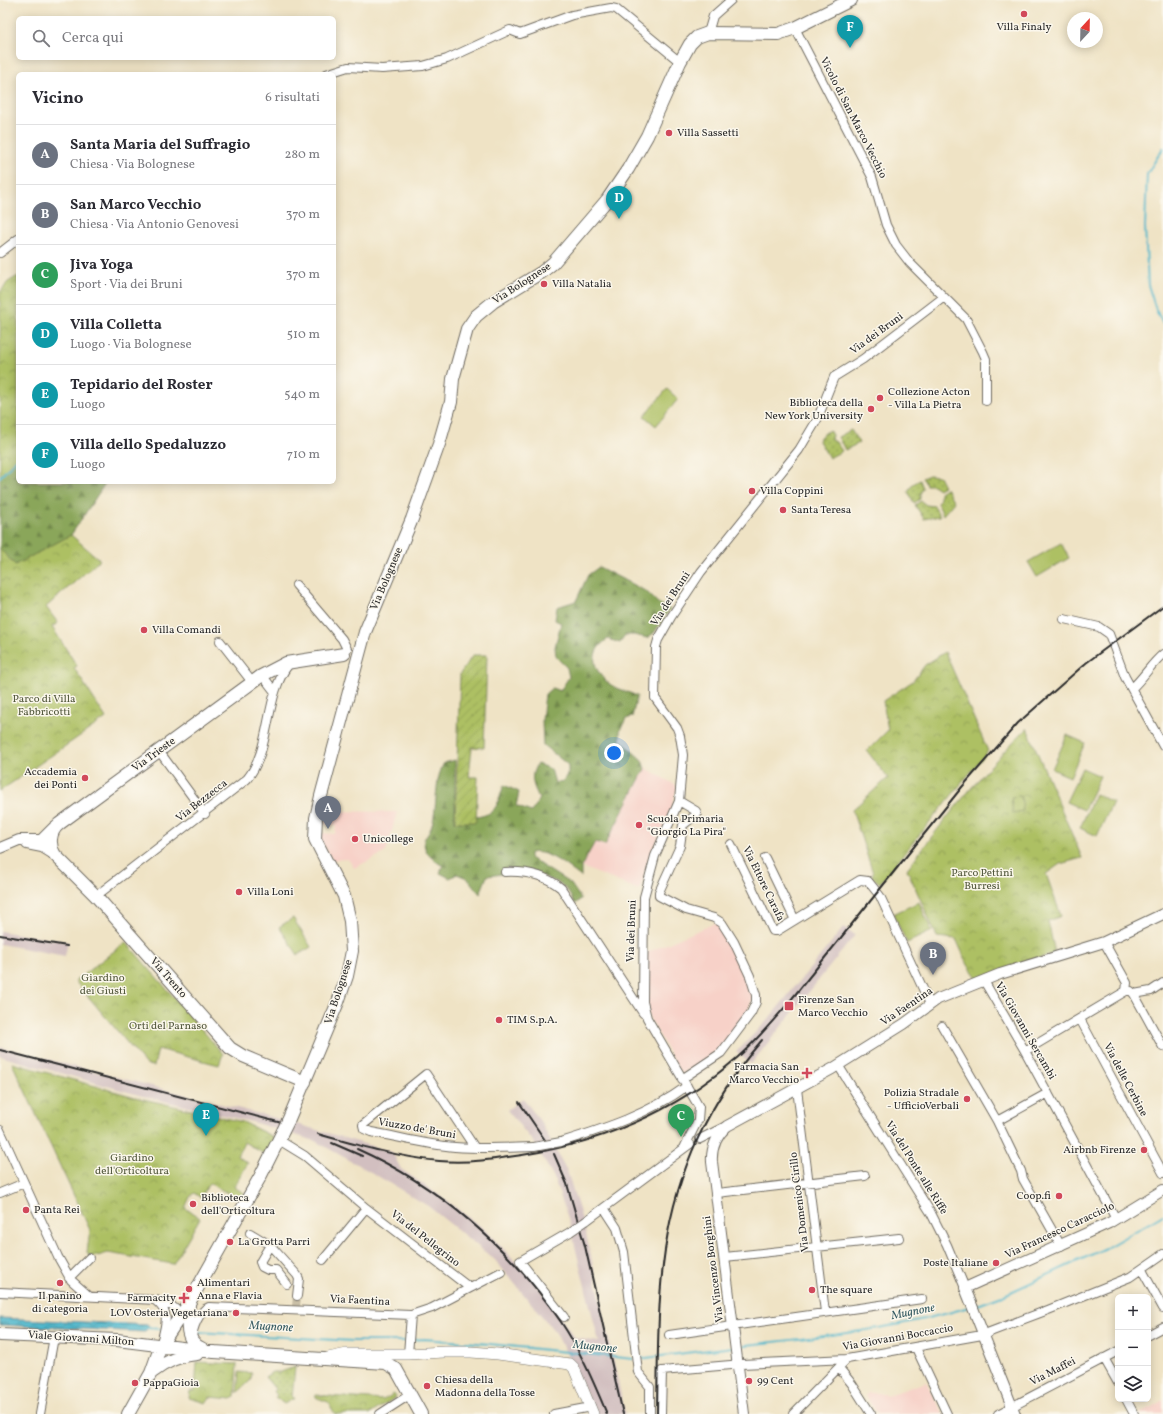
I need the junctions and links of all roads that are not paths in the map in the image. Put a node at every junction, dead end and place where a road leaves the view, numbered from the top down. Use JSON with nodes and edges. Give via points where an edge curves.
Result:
{"nodes":[{"id":1,"x":731,"y":0,"type":"edge"},
{"id":2,"x":851,"y":0,"type":"edge"},
{"id":3,"x":795,"y":28,"type":"junction"},
{"id":4,"x":708,"y":33,"type":"junction"},
{"id":5,"x":680,"y":62,"type":"junction"},
{"id":6,"x":332,"y":72,"type":"edge"},
{"id":7,"x":16,"y":241,"type":"edge"},
{"id":8,"x":0,"y":253,"type":"edge"},
{"id":9,"x":944,"y":297,"type":"junction"},
{"id":10,"x":986,"y":401,"type":"dead end"},
{"id":11,"x":296,"y":585,"type":"dead end"},
{"id":12,"x":1064,"y":619,"type":"dead end"},
{"id":13,"x":220,"y":641,"type":"dead end"},
{"id":14,"x":351,"y":653,"type":"junction"},
{"id":15,"x":1163,"y":654,"type":"edge"},
{"id":16,"x":290,"y":662,"type":"junction"},
{"id":17,"x":262,"y":675,"type":"junction"},
{"id":18,"x":252,"y":682,"type":"junction"},
{"id":19,"x":1132,"y":688,"type":"junction"},
{"id":20,"x":275,"y":692,"type":"junction"},
{"id":21,"x":1163,"y":746,"type":"edge"},
{"id":22,"x":159,"y":751,"type":"junction"},
{"id":23,"x":679,"y":800,"type":"junction"},
{"id":24,"x":205,"y":814,"type":"junction"},
{"id":25,"x":56,"y":826,"type":"junction"},
{"id":26,"x":13,"y":843,"type":"junction"},
{"id":27,"x":731,"y":844,"type":"dead end"},
{"id":28,"x":0,"y":848,"type":"edge"},
{"id":29,"x":53,"y":850,"type":"junction"},
{"id":30,"x":765,"y":858,"type":"dead end"},
{"id":31,"x":505,"y":872,"type":"dead end"},
{"id":32,"x":645,"y":892,"type":"junction"},
{"id":33,"x":96,"y":896,"type":"junction"},
{"id":34,"x":659,"y":896,"type":"junction"},
{"id":35,"x":1163,"y":914,"type":"edge"},
{"id":36,"x":795,"y":920,"type":"junction"},
{"id":37,"x":1104,"y":942,"type":"junction"},
{"id":38,"x":984,"y":981,"type":"junction"},
{"id":39,"x":1163,"y":984,"type":"edge"},
{"id":40,"x":1130,"y":992,"type":"junction"},
{"id":41,"x":930,"y":1004,"type":"junction"},
{"id":42,"x":647,"y":1018,"type":"junction"},
{"id":43,"x":1080,"y":1019,"type":"junction"},
{"id":44,"x":942,"y":1026,"type":"dead end"},
{"id":45,"x":1163,"y":1047,"type":"edge"},
{"id":46,"x":1025,"y":1051,"type":"junction"},
{"id":47,"x":838,"y":1065,"type":"junction"},
{"id":48,"x":305,"y":1082,"type":"junction"},
{"id":49,"x":684,"y":1083,"type":"junction"},
{"id":50,"x":797,"y":1089,"type":"junction"},
{"id":51,"x":1048,"y":1093,"type":"junction"},
{"id":52,"x":997,"y":1121,"type":"junction"},
{"id":53,"x":727,"y":1126,"type":"junction"},
{"id":54,"x":0,"y":1130,"type":"edge"},
{"id":55,"x":284,"y":1131,"type":"junction"},
{"id":56,"x":700,"y":1139,"type":"dead end"},
{"id":57,"x":475,"y":1148,"type":"junction"},
{"id":58,"x":1163,"y":1172,"type":"edge"},
{"id":59,"x":865,"y":1176,"type":"dead end"},
{"id":60,"x":809,"y":1182,"type":"junction"},
{"id":61,"x":24,"y":1183,"type":"junction"},
{"id":62,"x":1163,"y":1190,"type":"edge"},
{"id":63,"x":0,"y":1193,"type":"edge"},
{"id":64,"x":717,"y":1193,"type":"junction"},
{"id":65,"x":366,"y":1208,"type":"junction"},
{"id":66,"x":604,"y":1208,"type":"junction"},
{"id":67,"x":1116,"y":1219,"type":"junction"},
{"id":68,"x":250,"y":1233,"type":"dead end"},
{"id":69,"x":899,"y":1238,"type":"dead end"},
{"id":70,"x":270,"y":1246,"type":"junction"},
{"id":71,"x":1061,"y":1246,"type":"junction"},
{"id":72,"x":816,"y":1247,"type":"junction"},
{"id":73,"x":1163,"y":1254,"type":"edge"},
{"id":74,"x":725,"y":1257,"type":"junction"},
{"id":75,"x":89,"y":1258,"type":"dead end"},
{"id":76,"x":323,"y":1260,"type":"dead end"},
{"id":77,"x":1142,"y":1270,"type":"junction"},
{"id":78,"x":501,"y":1272,"type":"dead end"},
{"id":79,"x":70,"y":1279,"type":"junction"},
{"id":80,"x":287,"y":1284,"type":"dead end"},
{"id":81,"x":470,"y":1288,"type":"junction"},
{"id":82,"x":0,"y":1292,"type":"edge"},
{"id":83,"x":966,"y":1292,"type":"junction"},
{"id":84,"x":59,"y":1296,"type":"junction"},
{"id":85,"x":297,"y":1296,"type":"tunnel mouth"},
{"id":86,"x":89,"y":1297,"type":"junction"},
{"id":87,"x":922,"y":1299,"type":"dead end"},
{"id":88,"x":156,"y":1300,"type":"junction"},
{"id":89,"x":1163,"y":1308,"type":"edge"},
{"id":90,"x":824,"y":1312,"type":"junction"},
{"id":91,"x":185,"y":1313,"type":"junction"},
{"id":92,"x":411,"y":1316,"type":"junction"},
{"id":93,"x":564,"y":1317,"type":"dead end"},
{"id":94,"x":1163,"y":1327,"type":"edge"},
{"id":95,"x":734,"y":1331,"type":"junction"},
{"id":96,"x":1151,"y":1333,"type":"edge"},
{"id":97,"x":0,"y":1335,"type":"edge"},
{"id":98,"x":669,"y":1335,"type":"dead end"},
{"id":99,"x":982,"y":1335,"type":"junction"},
{"id":100,"x":54,"y":1337,"type":"junction"},
{"id":101,"x":164,"y":1339,"type":"junction"},
{"id":102,"x":191,"y":1339,"type":"junction"},
{"id":103,"x":916,"y":1348,"type":"junction"},
{"id":104,"x":214,"y":1352,"type":"junction"},
{"id":105,"x":409,"y":1352,"type":"junction"},
{"id":106,"x":1115,"y":1352,"type":"edge"},
{"id":107,"x":325,"y":1358,"type":"junction"},
{"id":108,"x":1104,"y":1358,"type":"junction"},
{"id":109,"x":847,"y":1359,"type":"junction"},
{"id":110,"x":738,"y":1365,"type":"junction"},
{"id":111,"x":839,"y":1368,"type":"junction"},
{"id":112,"x":151,"y":1373,"type":"junction"},
{"id":113,"x":1115,"y":1378,"type":"edge"},
{"id":114,"x":411,"y":1394,"type":"junction"},
{"id":115,"x":1128,"y":1402,"type":"edge"},
{"id":116,"x":1013,"y":1410,"type":"edge"},
{"id":117,"x":592,"y":1411,"type":"edge"},
{"id":118,"x":40,"y":1414,"type":"edge"},
{"id":119,"x":128,"y":1414,"type":"edge"},
{"id":120,"x":380,"y":1414,"type":"edge"},
{"id":121,"x":421,"y":1414,"type":"edge"},
{"id":122,"x":554,"y":1414,"type":"edge"},
{"id":123,"x":650,"y":1414,"type":"edge"},
{"id":124,"x":661,"y":1414,"type":"edge"},
{"id":125,"x":744,"y":1414,"type":"edge"},
{"id":126,"x":793,"y":1414,"type":"edge"},
{"id":127,"x":871,"y":1414,"type":"edge"},
{"id":128,"x":946,"y":1414,"type":"edge"},
{"id":129,"x":998,"y":1414,"type":"edge"},
{"id":130,"x":1134,"y":1414,"type":"edge"}],
"edges":[{"from":1,"to":4,"type":"street","via":[[713,16]]},
{"from":2,"to":3,"type":"main road"},
{"from":3,"to":4,"type":"main road","via":[[773,34]]},
{"from":3,"to":9,"type":"street","name":"Vicolo di San Marco Vecchio","via":[[872,177],[892,238],[910,263]]},
{"from":4,"to":5,"type":"main road","name":"Via Bolognese","via":[[694,40]]},
{"from":5,"to":6,"type":"street","via":[[616,9],[611,8],[572,15],[520,34],[510,30],[447,59],[423,66],[382,69],[348,67]]},
{"from":5,"to":14,"type":"main road","name":"Via Bolognese","via":[[647,136],[607,200],[553,263],[493,302],[476,316],[467,329],[453,379],[447,417],[436,452],[409,527],[363,637]]},
{"from":7,"to":8,"type":"street"},
{"from":9,"to":10,"type":"street","name":"Vicolo di San Marco Vecchio","via":[[966,319],[986,359]]},
{"from":9,"to":23,"type":"street","name":"Via dei Bruni","via":[[863,359],[834,377],[817,420],[792,460],[701,572],[658,640],[655,698],[680,736],[683,755]]},
{"from":11,"to":14,"type":"street","via":[[339,634]]},
{"from":12,"to":19,"type":"street","via":[[1099,627],[1107,632],[1125,678]]},
{"from":13,"to":18,"type":"street"},
{"from":14,"to":16,"type":"main road","name":"Via Trieste"},
{"from":14,"to":48,"type":"main road","name":"Via Bolognese","via":[[314,834],[344,896],[350,921],[352,954],[338,1002]]},
{"from":15,"to":19,"type":"street"},
{"from":16,"to":17,"type":"main road","name":"Via Trieste"},
{"from":16,"to":20,"type":"street","name":"Via Bezzecca","via":[[280,676]]},
{"from":17,"to":18,"type":"main road","name":"Via Trieste"},
{"from":17,"to":20,"type":"street"},
{"from":18,"to":22,"type":"main road","name":"Via Trieste"},
{"from":19,"to":21,"type":"street"},
{"from":20,"to":24,"type":"street","name":"Via Bezzecca","via":[[253,771],[244,783]]},
{"from":22,"to":24,"type":"street"},
{"from":22,"to":25,"type":"main road","name":"Via Trieste"},
{"from":23,"to":32,"type":"street","name":"Via dei Bruni","via":[[655,856]]},
{"from":23,"to":34,"type":"street","via":[[697,814],[683,825],[680,846]]},
{"from":24,"to":33,"type":"street","name":"Via Bezzecca"},
{"from":25,"to":26,"type":"street","name":"Via Trieste","via":[[41,840],[24,839]]},
{"from":25,"to":29,"type":"main road","via":[[51,838]]},
{"from":26,"to":28,"type":"street","name":"Via Trieste"},
{"from":26,"to":29,"type":"street","name":"Via Trieste"},
{"from":27,"to":36,"type":"street","name":"Via Ettore Carafa","via":[[773,931]]},
{"from":29,"to":33,"type":"main road","name":"Via Trento"},
{"from":30,"to":36,"type":"street"},
{"from":31,"to":42,"type":"street","via":[[534,875],[561,888]]},
{"from":32,"to":34,"type":"street","name":"Viuzzo de' Bruni"},
{"from":32,"to":42,"type":"street","name":"Via dei Bruni","via":[[642,965],[643,1002]]},
{"from":33,"to":48,"type":"main road","name":"Via Trento","via":[[232,1049]]},
{"from":34,"to":49,"type":"street","name":"Viuzzo de' Bruni","via":[[686,910],[722,923],[734,942],[756,995],[751,1013],[721,1053]]},
{"from":35,"to":37,"type":"street","name":"Via Faentina"},
{"from":36,"to":41,"type":"street","via":[[860,880],[868,881],[880,896]]},
{"from":37,"to":38,"type":"street","name":"Via Faentina"},
{"from":37,"to":40,"type":"street"},
{"from":38,"to":41,"type":"street","name":"Via Faentina"},
{"from":38,"to":46,"type":"street","name":"Via Giovanni Sercambi"},
{"from":39,"to":40,"type":"street","via":[[1151,991]]},
{"from":40,"to":43,"type":"street"},
{"from":40,"to":45,"type":"street"},
{"from":41,"to":47,"type":"street","name":"Via Faentina","via":[[904,1024]]},
{"from":42,"to":49,"type":"street","name":"Via dei Bruni"},
{"from":43,"to":46,"type":"street"},
{"from":43,"to":58,"type":"street","name":"Via delle Cerbine"},
{"from":44,"to":52,"type":"street"},
{"from":46,"to":51,"type":"street","name":"Via Giovanni Sercambi"},
{"from":47,"to":50,"type":"street","name":"Via Faentina"},
{"from":47,"to":83,"type":"street","name":"Via del Ponte alle Riffe","via":[[931,1213],[948,1245]]},
{"from":48,"to":55,"type":"main road","name":"Via Bolognese"},
{"from":49,"to":57,"type":"street","name":"Viuzzo de' Bruni","bridge":true,"via":[[656,1106],[624,1121],[561,1142],[534,1147]]},
{"from":49,"to":66,"type":"street","name":"Via dei Bruni","via":[[697,1103],[699,1114],[688,1145]]},
{"from":50,"to":53,"type":"street","name":"Via Faentina"},
{"from":50,"to":60,"type":"street","name":"Via Domenico Cirillo"},
{"from":51,"to":52,"type":"street","name":"Via Giovanni Sercambi"},
{"from":51,"to":67,"type":"street","name":"Via Giovanni Sercambi"},
{"from":52,"to":71,"type":"street","via":[[1023,1179]]},
{"from":53,"to":56,"type":"street","name":"Via Faentina"},
{"from":53,"to":64,"type":"street","name":"Via Vincenzo Borghini","via":[[718,1137],[712,1154]]},
{"from":54,"to":61,"type":"street"},
{"from":55,"to":65,"type":"street","name":"Via del Pellegrino","via":[[305,1156]]},
{"from":55,"to":91,"type":"main road","name":"Via Bolognese"},
{"from":57,"to":57,"type":"street","name":"Viuzzo de' Bruni","via":[[426,1074],[363,1125],[368,1131],[440,1146]]},
{"from":59,"to":60,"type":"street"},
{"from":60,"to":64,"type":"street"},
{"from":60,"to":72,"type":"street","name":"Via Domenico Cirillo"},
{"from":61,"to":63,"type":"street"},
{"from":61,"to":79,"type":"street"},
{"from":62,"to":67,"type":"street","name":"Via Francesco Caracciolo"},
{"from":64,"to":74,"type":"street","name":"Via Vincenzo Borghini"},
{"from":65,"to":76,"type":"street"},
{"from":65,"to":81,"type":"street","name":"Via del Pellegrino"},
{"from":66,"to":93,"type":"street","bridge":true,"via":[[570,1232],[520,1261]]},
{"from":66,"to":123,"type":"street","via":[[616,1228],[624,1252],[638,1372],[650,1387]]},
{"from":67,"to":71,"type":"street","name":"Via Francesco Caracciolo"},
{"from":68,"to":70,"type":"street"},
{"from":69,"to":72,"type":"street"},
{"from":70,"to":80,"type":"street","via":[[260,1262],[262,1267],[276,1270]]},
{"from":70,"to":85,"type":"street","via":[[299,1279]]},
{"from":71,"to":83,"type":"street","name":"Via Francesco Caracciolo"},
{"from":72,"to":74,"type":"street"},
{"from":72,"to":90,"type":"street","name":"Via Domenico Cirillo"},
{"from":73,"to":77,"type":"street","name":"Via Giovanni Boccaccio"},
{"from":74,"to":95,"type":"street","name":"Via Vincenzo Borghini"},
{"from":75,"to":79,"type":"street"},
{"from":77,"to":89,"type":"street"},
{"from":77,"to":99,"type":"street","name":"Via Giovanni Boccaccio"},
{"from":78,"to":81,"type":"street","name":"Via Faentina"},
{"from":79,"to":84,"type":"street","via":[[68,1292]]},
{"from":79,"to":86,"type":"street"},
{"from":81,"to":92,"type":"street","name":"Via Faentina"},
{"from":82,"to":84,"type":"street"},
{"from":83,"to":99,"type":"street"},
{"from":84,"to":86,"type":"street"},
{"from":86,"to":88,"type":"street"},
{"from":87,"to":90,"type":"street"},
{"from":88,"to":91,"type":"street"},
{"from":88,"to":101,"type":"street","via":[[166,1311]]},
{"from":90,"to":95,"type":"street"},
{"from":91,"to":101,"type":"main road","name":"Via Bolognese"},
{"from":91,"to":102,"type":"main road"},
{"from":92,"to":102,"type":"street","name":"Via Faentina","via":[[296,1308],[216,1307],[207,1308],[201,1315]]},
{"from":92,"to":105,"type":"street"},
{"from":94,"to":96,"type":"street"},
{"from":95,"to":98,"type":"street"},
{"from":95,"to":110,"type":"street","name":"Via Vincenzo Borghini"},
{"from":97,"to":100,"type":"main road","name":"Viale Giovanni Milton"},
{"from":99,"to":103,"type":"street","name":"Via Giovanni Boccaccio"},
{"from":99,"to":116,"type":"street"},
{"from":100,"to":101,"type":"main road","name":"Viale Giovanni Milton"},
{"from":100,"to":118,"type":"street"},
{"from":101,"to":104,"type":"main road","name":"Viale Giovanni Milton"},
{"from":101,"to":112,"type":"main road","name":"Via Bolognese"},
{"from":102,"to":104,"type":"main road","via":[[199,1347]]},
{"from":103,"to":109,"type":"street","name":"Via Giovanni Boccaccio"},
{"from":103,"to":128,"type":"street"},
{"from":104,"to":107,"type":"main road"},
{"from":104,"to":112,"type":"main road","via":[[177,1357]]},
{"from":105,"to":107,"type":"main road","via":[[347,1354]]},
{"from":105,"to":117,"type":"main road","via":[[478,1353],[570,1364]]},
{"from":106,"to":108,"type":"street","name":"Via Maffei"},
{"from":107,"to":114,"type":"main road","via":[[388,1364],[396,1369]]},
{"from":108,"to":113,"type":"street"},
{"from":108,"to":116,"type":"street","name":"Via Maffei"},
{"from":109,"to":110,"type":"street","name":"Via Giovanni Boccaccio"},
{"from":109,"to":111,"type":"street"},
{"from":110,"to":124,"type":"street","name":"Via Giovanni Boccaccio","via":[[662,1371]]},
{"from":110,"to":125,"type":"street","name":"Via Vincenzo Borghini"},
{"from":111,"to":126,"type":"street"},
{"from":111,"to":127,"type":"street"},
{"from":112,"to":119,"type":"main road","name":"Via Bolognese"},
{"from":114,"to":120,"type":"street"},
{"from":114,"to":121,"type":"main road"},
{"from":115,"to":130,"type":"street"},
{"from":116,"to":129,"type":"street","name":"Via Maffei"},
{"from":117,"to":122,"type":"street"}]}
